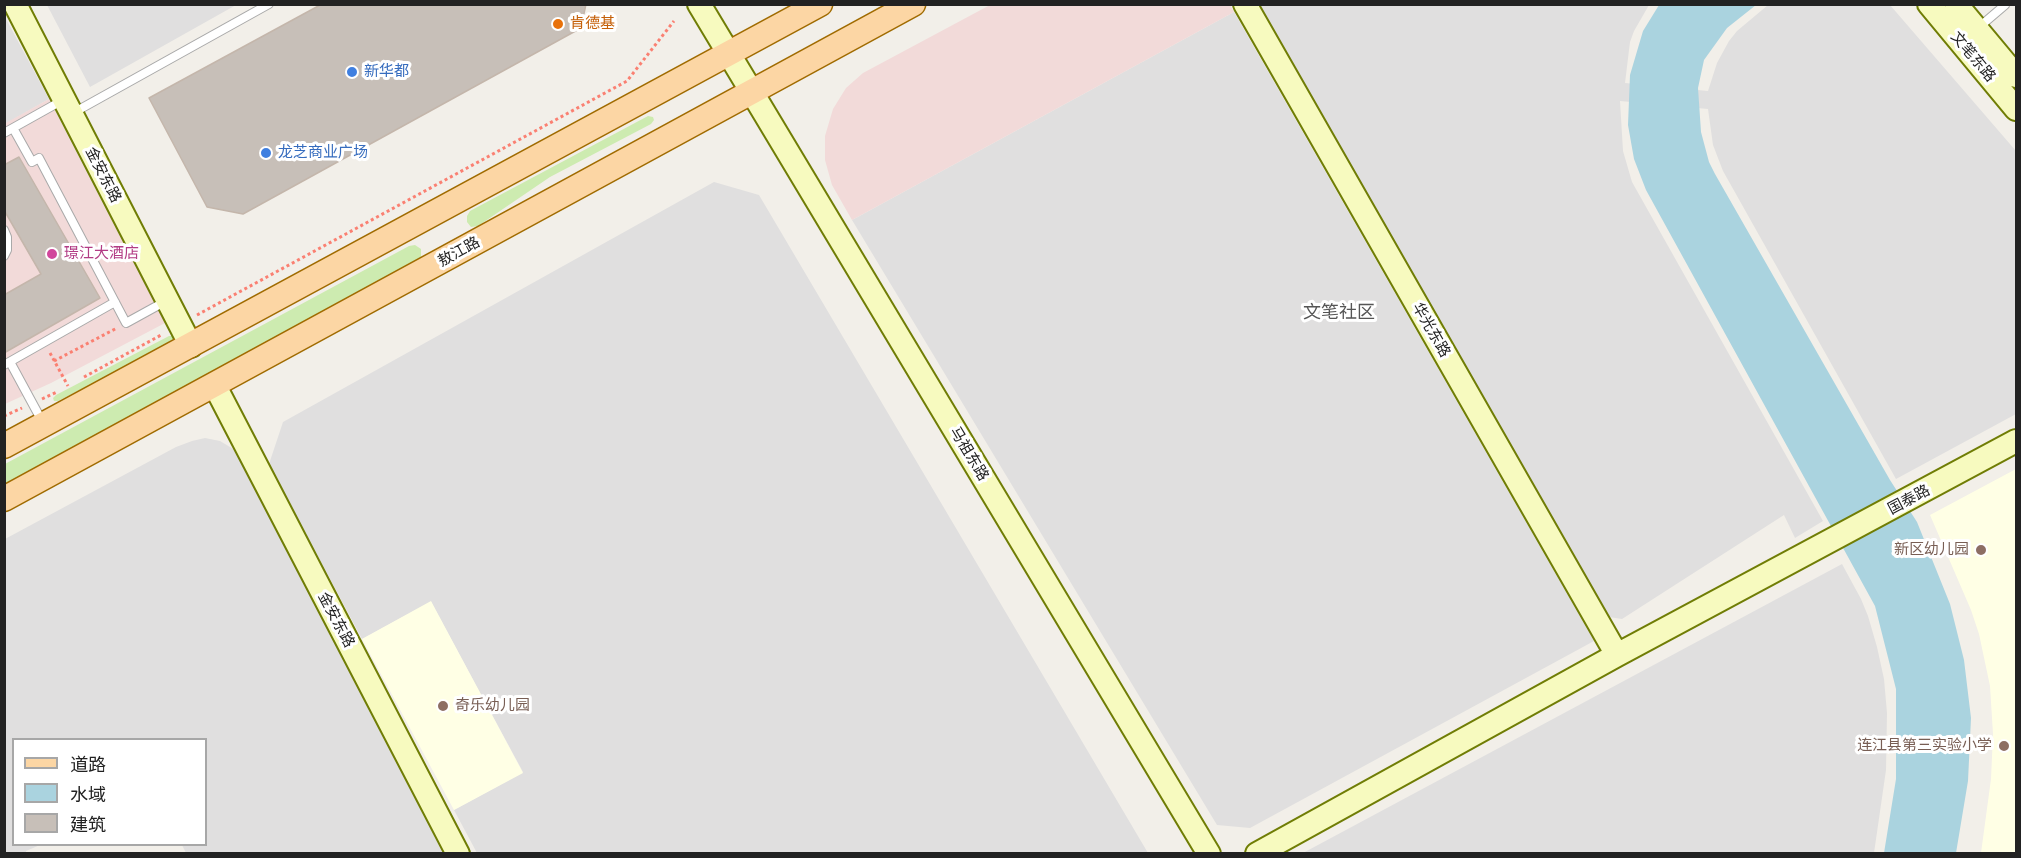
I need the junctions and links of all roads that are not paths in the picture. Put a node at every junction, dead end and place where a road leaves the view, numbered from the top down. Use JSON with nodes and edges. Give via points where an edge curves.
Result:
{"nodes":[{"id":1,"x":15,"y":4,"type":"edge"},
{"id":2,"x":269,"y":4,"type":"edge"},
{"id":3,"x":699,"y":4,"type":"edge"},
{"id":4,"x":820,"y":4,"type":"edge"},
{"id":5,"x":913,"y":4,"type":"edge"},
{"id":6,"x":1245,"y":4,"type":"edge"},
{"id":7,"x":1929,"y":4,"type":"edge"},
{"id":8,"x":1956,"y":4,"type":"edge"},
{"id":9,"x":2005,"y":5,"type":"edge"},
{"id":10,"x":1977,"y":29,"type":"junction"},
{"id":11,"x":729,"y":55,"type":"junction"},
{"id":12,"x":2016,"y":76,"type":"edge"},
{"id":13,"x":751,"y":92,"type":"junction"},
{"id":14,"x":67,"y":107,"type":"junction"},
{"id":15,"x":2016,"y":109,"type":"edge"},
{"id":16,"x":13,"y":128,"type":"junction"},
{"id":17,"x":4,"y":133,"type":"edge"},
{"id":18,"x":4,"y":230,"type":"edge"},
{"id":19,"x":4,"y":256,"type":"edge"},
{"id":20,"x":167,"y":300,"type":"junction"},
{"id":21,"x":115,"y":302,"type":"junction"},
{"id":22,"x":185,"y":335,"type":"junction"},
{"id":23,"x":7,"y":364,"type":"edge"},
{"id":24,"x":214,"y":386,"type":"junction"},
{"id":25,"x":44,"y":425,"type":"junction"},
{"id":26,"x":2016,"y":441,"type":"edge"},
{"id":27,"x":4,"y":446,"type":"edge"},
{"id":28,"x":4,"y":499,"type":"edge"},
{"id":29,"x":1617,"y":655,"type":"junction"},
{"id":30,"x":458,"y":854,"type":"edge"},
{"id":31,"x":1209,"y":854,"type":"edge"},
{"id":32,"x":1257,"y":854,"type":"edge"}],
"edges":[{"from":1,"to":14,"type":"street","name":"金安东路"},
{"from":2,"to":14,"type":"lane"},
{"from":3,"to":11,"type":"street","name":"马祖东路"},
{"from":4,"to":11,"type":"main road"},
{"from":5,"to":13,"type":"main road","name":"敖江路"},
{"from":6,"to":29,"type":"street","name":"华光东路"},
{"from":7,"to":15,"type":"street","name":"文笔东路"},
{"from":8,"to":10,"type":"street","name":"文笔东路"},
{"from":9,"to":10,"type":"lane"},
{"from":10,"to":12,"type":"street","name":"文笔东路"},
{"from":11,"to":13,"type":"street","name":"马祖东路"},
{"from":11,"to":22,"type":"main road"},
{"from":13,"to":24,"type":"main road","name":"敖江路"},
{"from":13,"to":31,"type":"street","name":"马祖东路"},
{"from":14,"to":16,"type":"lane"},
{"from":14,"to":20,"type":"street","name":"金安东路"},
{"from":16,"to":17,"type":"lane"},
{"from":16,"to":21,"type":"lane","via":[[32,162],[39,158]]},
{"from":18,"to":19,"type":"lane"},
{"from":20,"to":21,"type":"lane","via":[[126,322]]},
{"from":20,"to":22,"type":"street","name":"金安东路"},
{"from":21,"to":23,"type":"lane"},
{"from":22,"to":25,"type":"main road"},
{"from":23,"to":25,"type":"lane"},
{"from":24,"to":28,"type":"main road","name":"敖江路"},
{"from":24,"to":30,"type":"street","name":"金安东路"},
{"from":25,"to":27,"type":"main road"},
{"from":26,"to":29,"type":"street","name":"国泰路"},
{"from":29,"to":32,"type":"street","name":"国泰路"}]}
